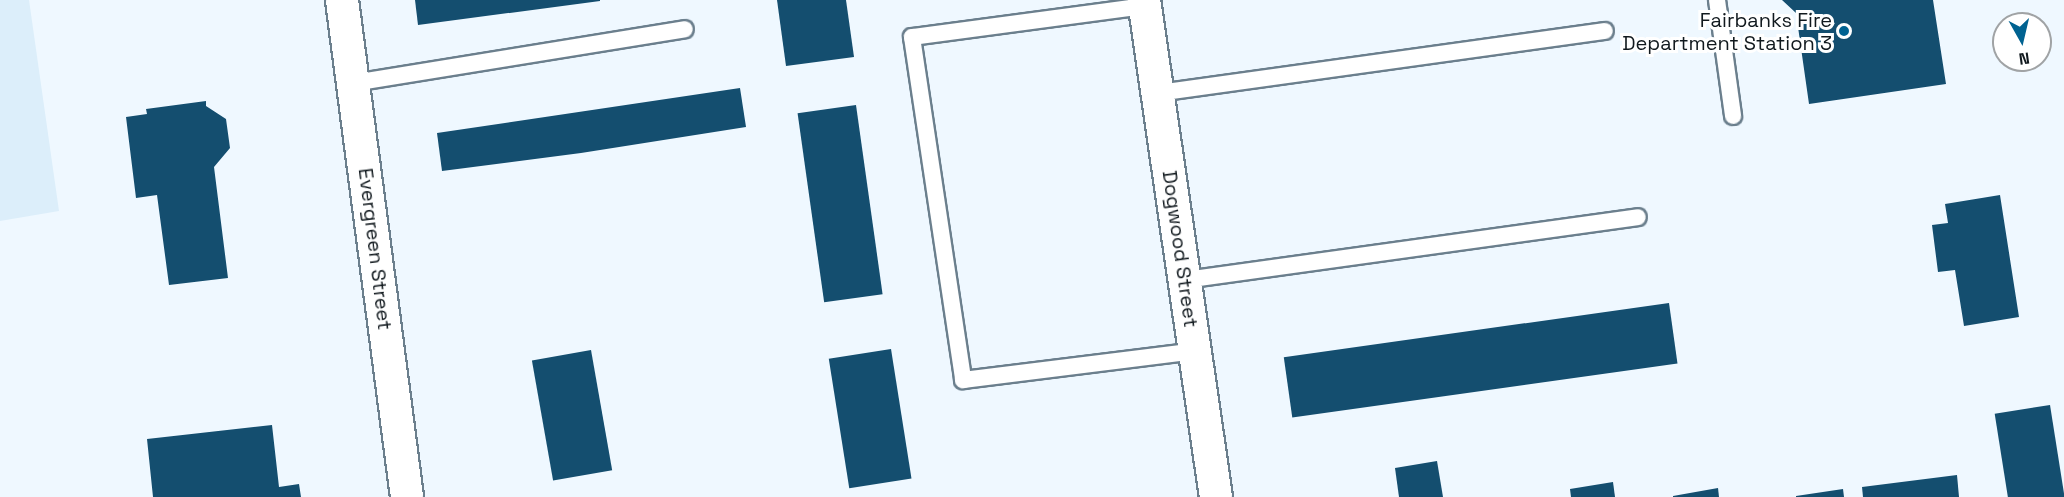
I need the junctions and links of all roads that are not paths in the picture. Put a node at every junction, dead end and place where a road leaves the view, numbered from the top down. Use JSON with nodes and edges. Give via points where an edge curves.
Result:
{"nodes":[{"id":1,"x":342,"y":0,"type":"edge"},
{"id":2,"x":1717,"y":0,"type":"edge"},
{"id":3,"x":1145,"y":3,"type":"edge"},
{"id":4,"x":685,"y":29,"type":"dead end"},
{"id":5,"x":1605,"y":31,"type":"dead end"},
{"id":6,"x":353,"y":83,"type":"junction"},
{"id":7,"x":1158,"y":93,"type":"junction"},
{"id":8,"x":1733,"y":116,"type":"dead end"},
{"id":9,"x":1638,"y":217,"type":"dead end"},
{"id":10,"x":1185,"y":280,"type":"junction"},
{"id":11,"x":1195,"y":351,"type":"junction"},
{"id":12,"x":407,"y":497,"type":"edge"},
{"id":13,"x":1216,"y":497,"type":"edge"}],
"edges":[{"from":1,"to":6,"type":"street","name":"Evergreen Street"},
{"from":2,"to":8,"type":"lane"},
{"from":3,"to":7,"type":"street","name":"Dogwood Street"},
{"from":3,"to":11,"type":"lane","via":[[912,37],[963,380]]},
{"from":4,"to":6,"type":"lane"},
{"from":5,"to":7,"type":"lane"},
{"from":6,"to":12,"type":"street","name":"Evergreen Street"},
{"from":7,"to":10,"type":"street","name":"Dogwood Street"},
{"from":9,"to":10,"type":"lane"},
{"from":10,"to":11,"type":"street","name":"Dogwood Street"},
{"from":11,"to":13,"type":"street","name":"Dogwood Street"}]}
